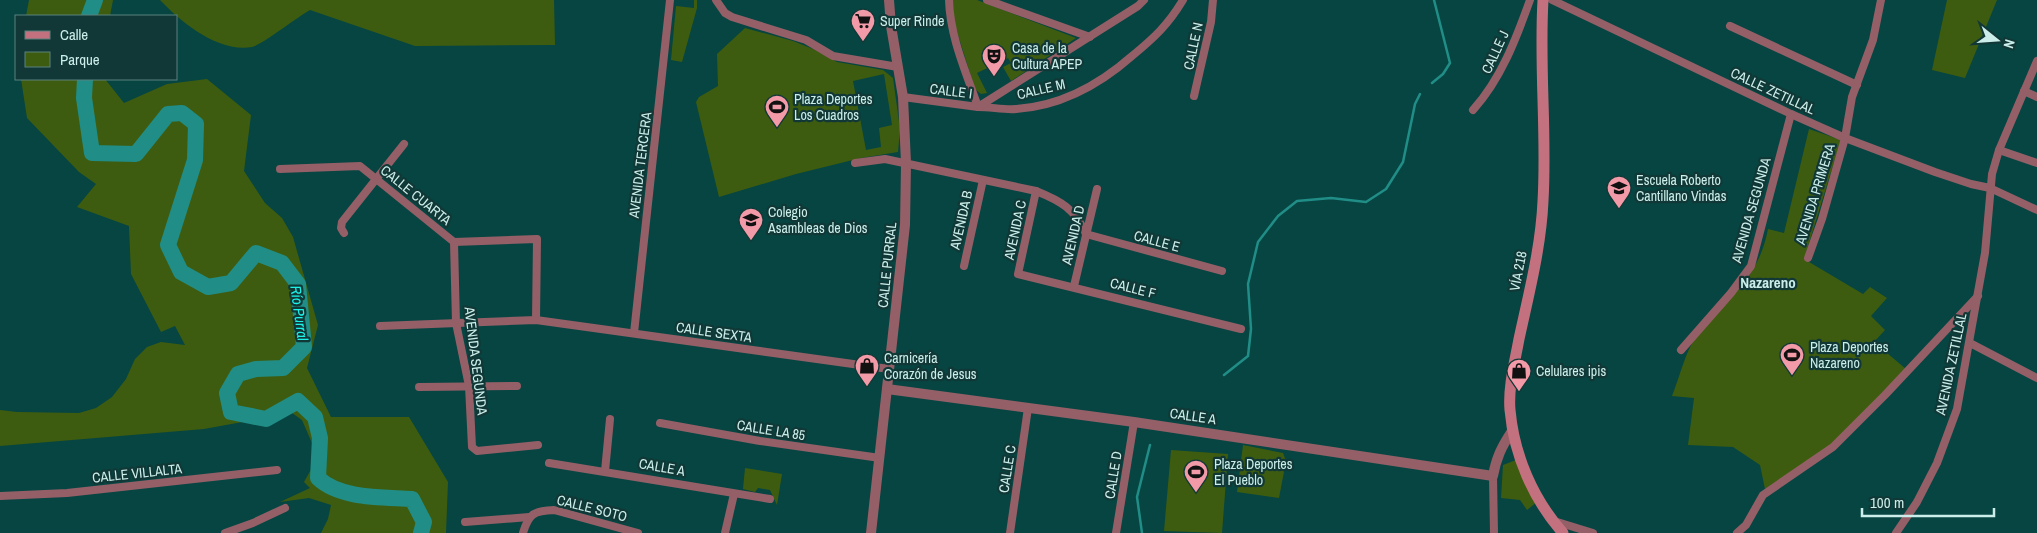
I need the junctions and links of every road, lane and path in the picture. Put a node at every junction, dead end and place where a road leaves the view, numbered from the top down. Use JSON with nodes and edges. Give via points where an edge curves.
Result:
{"nodes":[{"id":1,"x":670,"y":0,"type":"edge"},
{"id":2,"x":716,"y":0,"type":"edge"},
{"id":3,"x":889,"y":0,"type":"edge"},
{"id":4,"x":949,"y":0,"type":"edge"},
{"id":5,"x":987,"y":0,"type":"edge"},
{"id":6,"x":1144,"y":0,"type":"edge"},
{"id":7,"x":1183,"y":0,"type":"edge"},
{"id":8,"x":1213,"y":0,"type":"edge"},
{"id":9,"x":1530,"y":0,"type":"edge"},
{"id":10,"x":1543,"y":0,"type":"edge"},
{"id":11,"x":1552,"y":0,"type":"edge"},
{"id":12,"x":1881,"y":0,"type":"edge"},
{"id":13,"x":1730,"y":26,"type":"dead end"},
{"id":14,"x":1090,"y":36,"type":"junction"},
{"id":15,"x":2037,"y":61,"type":"edge"},
{"id":16,"x":898,"y":67,"type":"junction"},
{"id":17,"x":1857,"y":85,"type":"junction"},
{"id":18,"x":2024,"y":91,"type":"junction"},
{"id":19,"x":1194,"y":96,"type":"dead end"},
{"id":20,"x":903,"y":97,"type":"junction"},
{"id":21,"x":2037,"y":97,"type":"edge"},
{"id":22,"x":978,"y":107,"type":"junction"},
{"id":23,"x":1473,"y":110,"type":"dead end"},
{"id":24,"x":1791,"y":114,"type":"junction"},
{"id":25,"x":1845,"y":138,"type":"junction"},
{"id":26,"x":404,"y":144,"type":"dead end"},
{"id":27,"x":1999,"y":150,"type":"junction"},
{"id":28,"x":855,"y":163,"type":"dead end"},
{"id":29,"x":906,"y":163,"type":"junction"},
{"id":30,"x":2037,"y":163,"type":"edge"},
{"id":31,"x":280,"y":169,"type":"dead end"},
{"id":32,"x":376,"y":178,"type":"junction"},
{"id":33,"x":983,"y":180,"type":"junction"},
{"id":34,"x":1990,"y":188,"type":"junction"},
{"id":35,"x":1097,"y":189,"type":"dead end"},
{"id":36,"x":1036,"y":191,"type":"junction"},
{"id":37,"x":2037,"y":210,"type":"edge"},
{"id":38,"x":344,"y":233,"type":"dead end"},
{"id":39,"x":1086,"y":234,"type":"junction"},
{"id":40,"x":454,"y":242,"type":"junction"},
{"id":41,"x":1808,"y":258,"type":"dead end"},
{"id":42,"x":964,"y":266,"type":"dead end"},
{"id":43,"x":1222,"y":271,"type":"dead end"},
{"id":44,"x":1018,"y":274,"type":"joint"},
{"id":45,"x":1074,"y":286,"type":"junction"},
{"id":46,"x":1978,"y":296,"type":"junction"},
{"id":47,"x":536,"y":320,"type":"junction"},
{"id":48,"x":456,"y":323,"type":"junction"},
{"id":49,"x":380,"y":326,"type":"dead end"},
{"id":50,"x":1241,"y":329,"type":"dead end"},
{"id":51,"x":634,"y":333,"type":"junction"},
{"id":52,"x":1970,"y":342,"type":"junction"},
{"id":53,"x":1680,"y":350,"type":"dead end"},
{"id":54,"x":889,"y":369,"type":"junction"},
{"id":55,"x":2037,"y":378,"type":"edge"},
{"id":56,"x":469,"y":386,"type":"junction"},
{"id":57,"x":518,"y":386,"type":"dead end"},
{"id":58,"x":419,"y":387,"type":"dead end"},
{"id":59,"x":887,"y":390,"type":"junction"},
{"id":60,"x":1028,"y":408,"type":"junction"},
{"id":61,"x":610,"y":419,"type":"dead end"},
{"id":62,"x":1134,"y":422,"type":"junction"},
{"id":63,"x":660,"y":423,"type":"dead end"},
{"id":64,"x":1512,"y":430,"type":"junction"},
{"id":65,"x":538,"y":445,"type":"dead end"},
{"id":66,"x":880,"y":458,"type":"junction"},
{"id":67,"x":549,"y":463,"type":"dead end"},
{"id":68,"x":277,"y":470,"type":"dead end"},
{"id":69,"x":606,"y":471,"type":"junction"},
{"id":70,"x":1494,"y":476,"type":"junction"},
{"id":71,"x":734,"y":494,"type":"junction"},
{"id":72,"x":0,"y":496,"type":"edge"},
{"id":73,"x":770,"y":499,"type":"dead end"},
{"id":74,"x":285,"y":508,"type":"dead end"},
{"id":75,"x":529,"y":517,"type":"junction"},
{"id":76,"x":1552,"y":520,"type":"junction"},
{"id":77,"x":465,"y":522,"type":"dead end"},
{"id":78,"x":225,"y":533,"type":"edge"},
{"id":79,"x":524,"y":533,"type":"edge"},
{"id":80,"x":638,"y":533,"type":"edge"},
{"id":81,"x":725,"y":533,"type":"edge"},
{"id":82,"x":871,"y":533,"type":"edge"},
{"id":83,"x":1010,"y":533,"type":"edge"},
{"id":84,"x":1116,"y":533,"type":"edge"},
{"id":85,"x":1494,"y":533,"type":"edge"},
{"id":86,"x":1563,"y":533,"type":"edge"},
{"id":87,"x":1593,"y":533,"type":"edge"},
{"id":88,"x":1737,"y":533,"type":"edge"},
{"id":89,"x":1896,"y":533,"type":"edge"}],
"edges":[{"from":1,"to":51,"type":"street","name":"AVENIDA TERCERA"},
{"from":2,"to":16,"type":"street","via":[[732,17],[806,40],[833,56]]},
{"from":3,"to":16,"type":"street","name":"CALLE PURRAL"},
{"from":4,"to":22,"type":"street","via":[[950,18]]},
{"from":5,"to":14,"type":"street"},
{"from":6,"to":14,"type":"street","name":"CALLE I"},
{"from":7,"to":22,"type":"street","name":"CALLE M","via":[[1158,34],[1088,89],[1039,106],[1016,109]]},
{"from":8,"to":19,"type":"street","name":"CALLE N"},
{"from":9,"to":23,"type":"street","name":"CALLE J","via":[[1503,68],[1488,94]]},
{"from":10,"to":64,"type":"main road","name":"VÍA 218","via":[[1544,200],[1538,249],[1514,370],[1510,409]]},
{"from":11,"to":24,"type":"street","name":"CALLE ZETILLAL"},
{"from":12,"to":17,"type":"street","name":"AVENIDA PRIMERA","via":[[1873,40]]},
{"from":13,"to":17,"type":"street"},
{"from":14,"to":22,"type":"street","name":"CALLE I"},
{"from":15,"to":18,"type":"street","name":"AVENIDA ZETILLAL"},
{"from":16,"to":20,"type":"street","name":"CALLE PURRAL"},
{"from":17,"to":25,"type":"street","name":"AVENIDA PRIMERA"},
{"from":18,"to":21,"type":"street"},
{"from":18,"to":27,"type":"street","name":"AVENIDA ZETILLAL"},
{"from":20,"to":22,"type":"street","name":"CALLE I"},
{"from":20,"to":29,"type":"street","name":"CALLE PURRAL"},
{"from":24,"to":25,"type":"street","name":"CALLE ZETILLAL"},
{"from":24,"to":53,"type":"street","name":"AVENIDA SEGUNDA","via":[[1751,266]]},
{"from":25,"to":34,"type":"street","name":"CALLE ZETILLAL","via":[[1935,172]]},
{"from":25,"to":41,"type":"street","name":"AVENIDA PRIMERA"},
{"from":26,"to":32,"type":"street"},
{"from":27,"to":30,"type":"street"},
{"from":27,"to":34,"type":"street","name":"AVENIDA ZETILLAL"},
{"from":28,"to":29,"type":"street","via":[[885,159]]},
{"from":29,"to":33,"type":"street"},
{"from":29,"to":54,"type":"street","name":"CALLE PURRAL","via":[[905,225]]},
{"from":31,"to":32,"type":"street","name":"CALLE CUARTA","via":[[357,165]]},
{"from":32,"to":38,"type":"street","via":[[342,222]]},
{"from":32,"to":40,"type":"street","name":"CALLE CUARTA"},
{"from":33,"to":36,"type":"street"},
{"from":33,"to":42,"type":"street","name":"AVENIDA B"},
{"from":34,"to":37,"type":"street","name":"CALLE ZETILLAL"},
{"from":34,"to":46,"type":"street","name":"AVENIDA ZETILLAL"},
{"from":35,"to":39,"type":"street","name":"AVENIDA D"},
{"from":36,"to":39,"type":"street","via":[[1055,198],[1068,208]]},
{"from":36,"to":44,"type":"street","name":"AVENIDA C"},
{"from":39,"to":43,"type":"street","name":"CALLE E"},
{"from":39,"to":45,"type":"street","name":"AVENIDA D"},
{"from":40,"to":47,"type":"street","name":"CALLE CUARTA","via":[[537,239]]},
{"from":40,"to":48,"type":"street","name":"AVENIDA SEGUNDA"},
{"from":44,"to":45,"type":"street","name":"CALLE F"},
{"from":45,"to":50,"type":"street","name":"CALLE F"},
{"from":46,"to":52,"type":"street","name":"AVENIDA ZETILLAL"},
{"from":46,"to":88,"type":"street","via":[[1833,447],[1762,495],[1746,525]]},
{"from":47,"to":48,"type":"street","name":"CALLE SEXTA"},
{"from":47,"to":51,"type":"street","name":"CALLE SEXTA"},
{"from":48,"to":49,"type":"street","name":"CALLE SEXTA"},
{"from":48,"to":56,"type":"street","name":"AVENIDA SEGUNDA"},
{"from":51,"to":54,"type":"street","name":"CALLE SEXTA"},
{"from":52,"to":55,"type":"street"},
{"from":52,"to":89,"type":"street","name":"AVENIDA ZETILLAL","via":[[1957,408],[1941,453],[1917,502]]},
{"from":54,"to":59,"type":"street","name":"CALLE PURRAL"},
{"from":56,"to":57,"type":"street"},
{"from":56,"to":58,"type":"street"},
{"from":56,"to":65,"type":"street","name":"AVENIDA SEGUNDA","via":[[472,447],[477,451]]},
{"from":59,"to":60,"type":"street","name":"CALLE A"},
{"from":59,"to":66,"type":"street","name":"CALLE PURRAL"},
{"from":60,"to":62,"type":"street","name":"CALLE A"},
{"from":60,"to":83,"type":"street","name":"CALLE C"},
{"from":61,"to":69,"type":"street"},
{"from":62,"to":70,"type":"street","name":"CALLE A"},
{"from":62,"to":84,"type":"street","name":"CALLE D"},
{"from":63,"to":66,"type":"street","name":"CALLE LA 85"},
{"from":64,"to":70,"type":"street","via":[[1500,448]]},
{"from":64,"to":76,"type":"main road","name":"VÍA 218","via":[[1534,492]]},
{"from":66,"to":82,"type":"street","name":"CALLE PURRAL"},
{"from":67,"to":69,"type":"street","name":"CALLE A"},
{"from":68,"to":72,"type":"street","name":"CALLE VILLALTA","via":[[67,493]]},
{"from":69,"to":71,"type":"street","name":"CALLE A"},
{"from":70,"to":85,"type":"street"},
{"from":71,"to":73,"type":"street","name":"CALLE A"},
{"from":71,"to":81,"type":"street"},
{"from":74,"to":78,"type":"street"},
{"from":75,"to":77,"type":"street","name":"CALLE SOTO"},
{"from":75,"to":79,"type":"street"},
{"from":75,"to":80,"type":"street","name":"CALLE SOTO","via":[[540,510],[554,510]]},
{"from":76,"to":86,"type":"main road","name":"VÍA 218"},
{"from":76,"to":87,"type":"street"}]}
